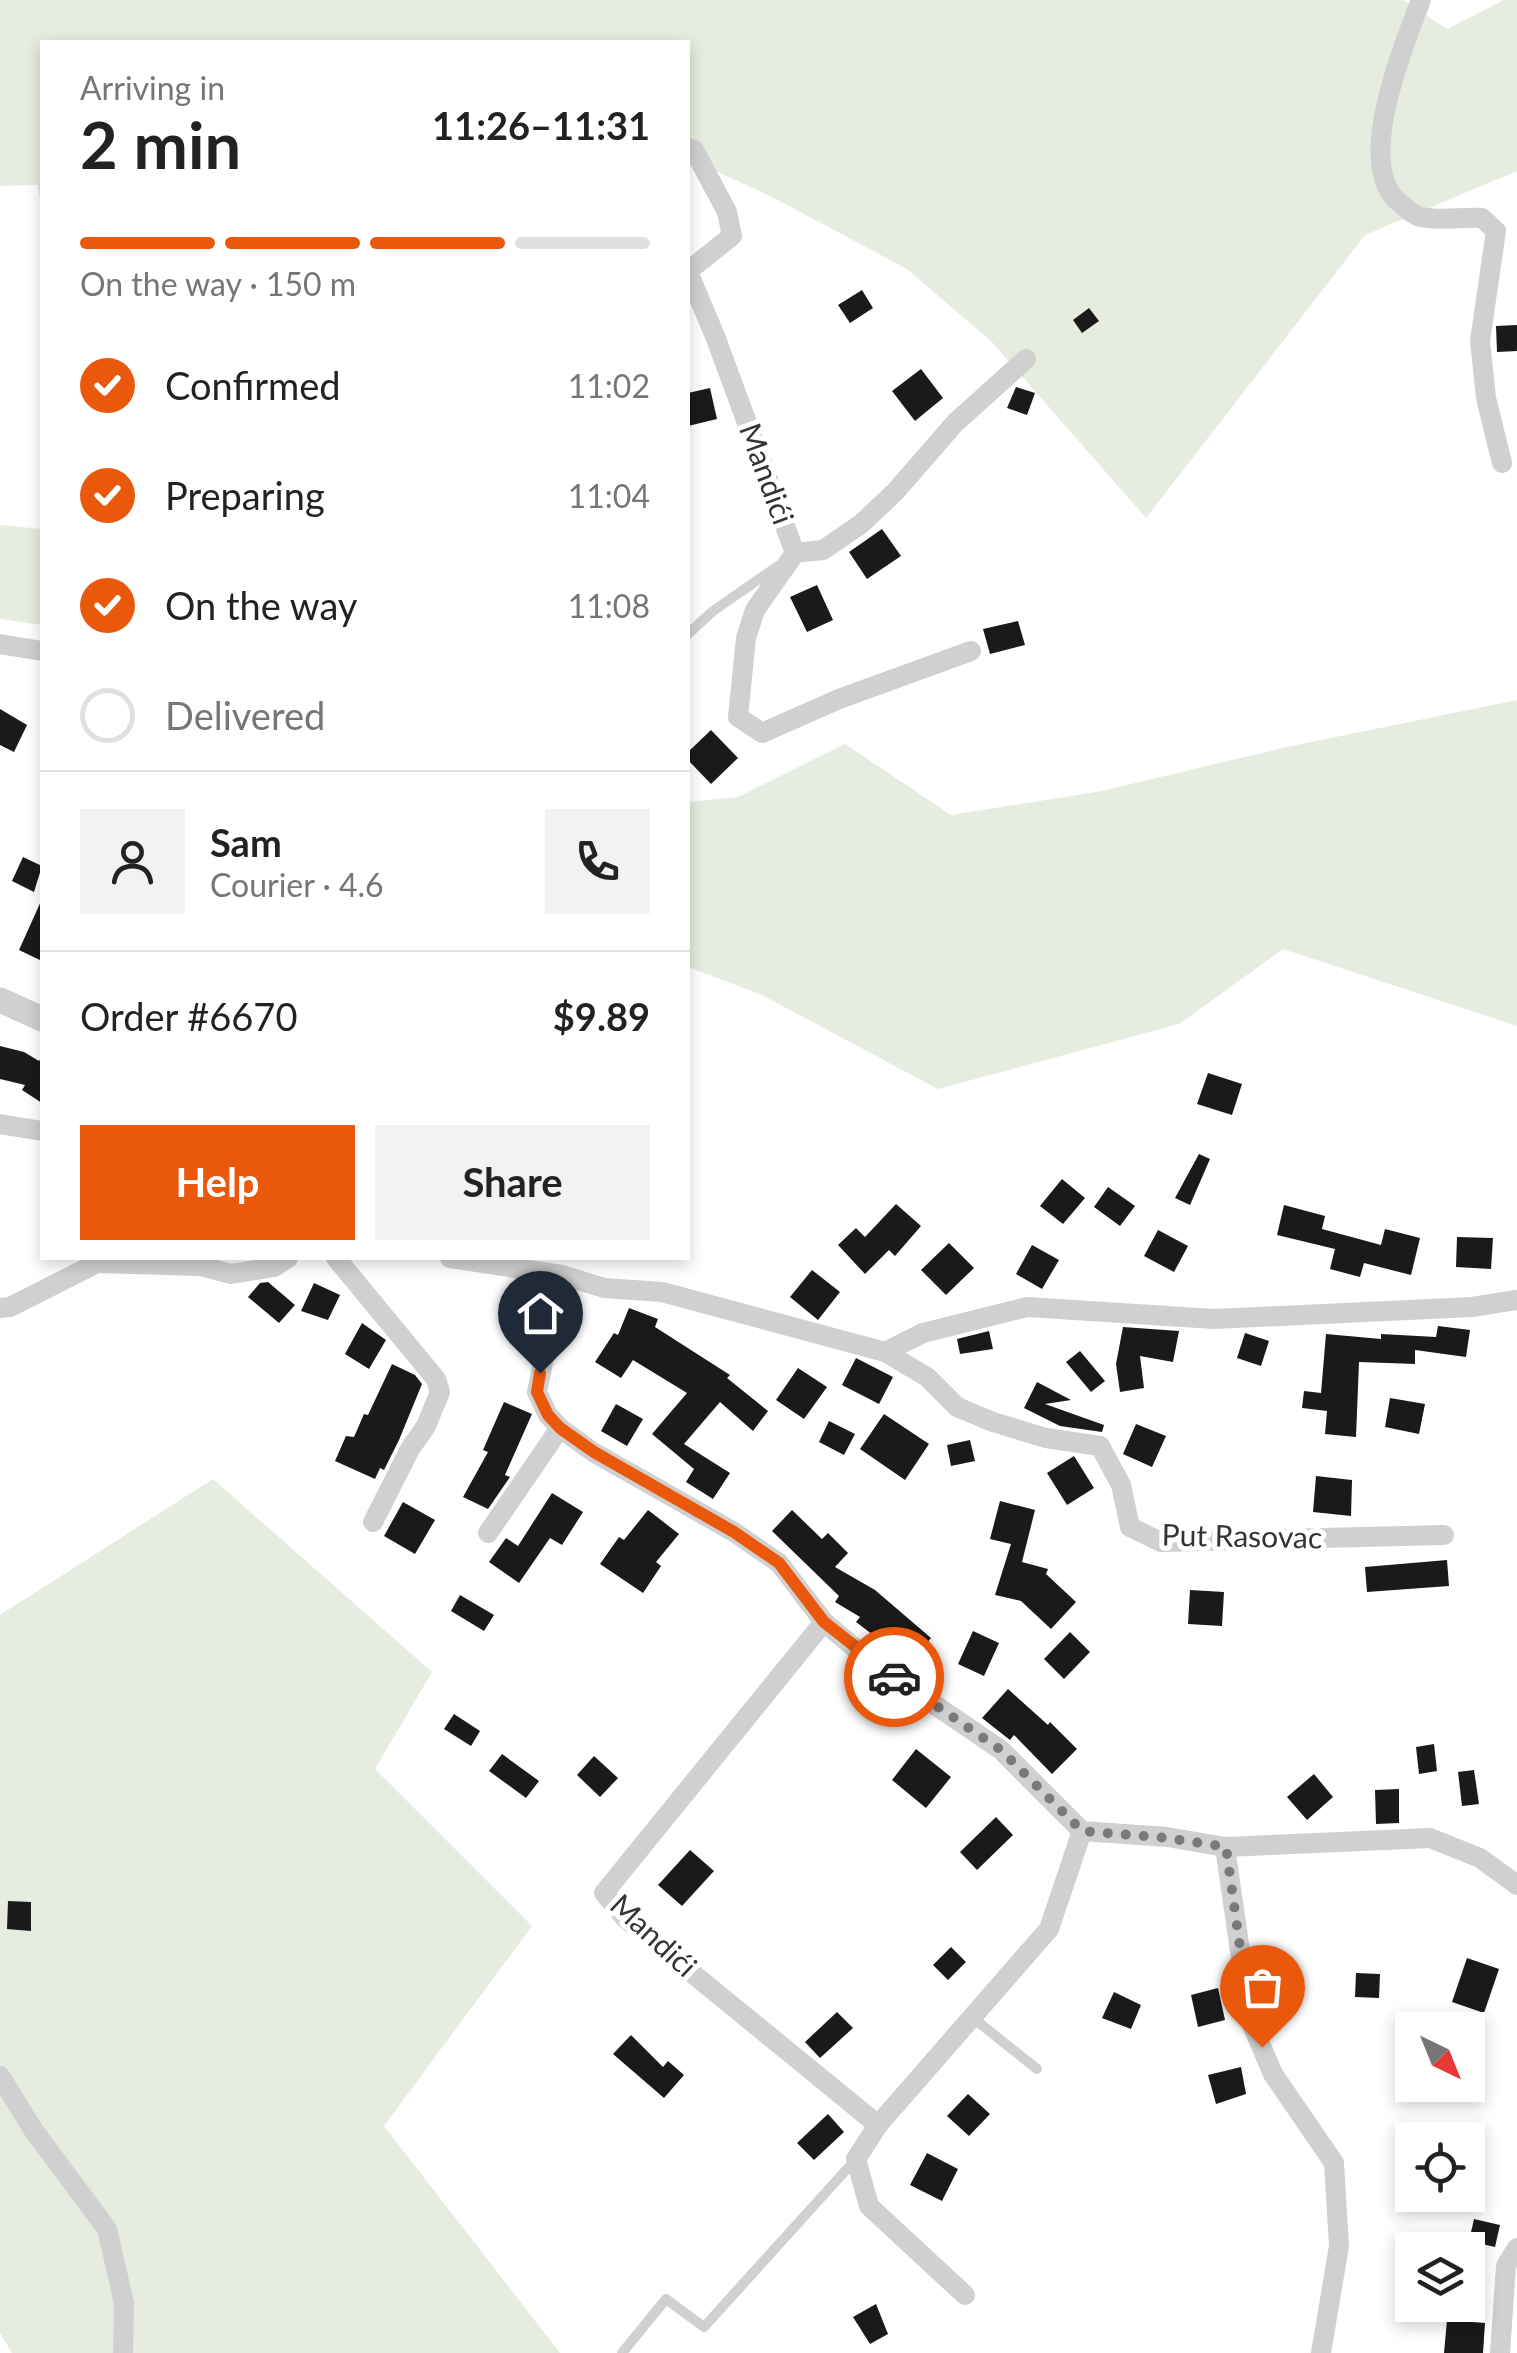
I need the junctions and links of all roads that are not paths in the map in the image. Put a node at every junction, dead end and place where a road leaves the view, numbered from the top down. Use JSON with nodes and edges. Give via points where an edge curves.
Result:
{"nodes":[{"id":1,"x":1422,"y":0,"type":"edge"},
{"id":2,"x":690,"y":149,"type":"edge"},
{"id":3,"x":690,"y":270,"type":"edge"},
{"id":4,"x":690,"y":277,"type":"edge"},
{"id":5,"x":1026,"y":359,"type":"dead end"},
{"id":6,"x":1502,"y":464,"type":"dead end"},
{"id":7,"x":795,"y":553,"type":"junction"},
{"id":8,"x":690,"y":632,"type":"edge"},
{"id":9,"x":0,"y":644,"type":"edge"},
{"id":10,"x":40,"y":650,"type":"edge"},
{"id":11,"x":971,"y":650,"type":"dead end"},
{"id":12,"x":0,"y":1000,"type":"edge"},
{"id":13,"x":40,"y":1018,"type":"edge"},
{"id":14,"x":0,"y":1124,"type":"edge"},
{"id":15,"x":40,"y":1131,"type":"edge"},
{"id":16,"x":285,"y":1260,"type":"edge"},
{"id":17,"x":338,"y":1260,"type":"edge"},
{"id":18,"x":464,"y":1260,"type":"edge"},
{"id":19,"x":534,"y":1270,"type":"junction"},
{"id":20,"x":1517,"y":1300,"type":"edge"},
{"id":21,"x":0,"y":1308,"type":"edge"},
{"id":22,"x":885,"y":1352,"type":"junction"},
{"id":23,"x":560,"y":1428,"type":"junction"},
{"id":24,"x":373,"y":1522,"type":"dead end"},
{"id":25,"x":488,"y":1532,"type":"dead end"},
{"id":26,"x":1444,"y":1535,"type":"dead end"},
{"id":27,"x":824,"y":1622,"type":"junction"},
{"id":28,"x":1082,"y":1831,"type":"junction"},
{"id":29,"x":1226,"y":1847,"type":"junction"},
{"id":30,"x":1517,"y":1885,"type":"edge"},
{"id":31,"x":972,"y":2018,"type":"junction"},
{"id":32,"x":1038,"y":2069,"type":"dead end"},
{"id":33,"x":0,"y":2076,"type":"edge"},
{"id":34,"x":878,"y":2125,"type":"junction"},
{"id":35,"x":856,"y":2159,"type":"junction"},
{"id":36,"x":1517,"y":2248,"type":"edge"},
{"id":37,"x":965,"y":2296,"type":"dead end"},
{"id":38,"x":123,"y":2353,"type":"edge"},
{"id":39,"x":622,"y":2353,"type":"edge"},
{"id":40,"x":1321,"y":2353,"type":"edge"},
{"id":41,"x":1500,"y":2353,"type":"edge"}],
"edges":[{"from":1,"to":6,"type":"street","via":[[1382,130],[1382,174],[1394,199],[1417,216],[1482,218],[1496,231],[1480,341]]},
{"from":2,"to":3,"type":"street","name":"Mandići","via":[[727,212],[732,236]]},
{"from":4,"to":7,"type":"street","name":"Mandići"},
{"from":5,"to":7,"type":"street","via":[[862,524],[823,550]]},
{"from":7,"to":8,"type":"lane"},
{"from":7,"to":11,"type":"street","name":"Mandići","via":[[754,610],[746,638],[738,717],[762,733]]},
{"from":9,"to":10,"type":"street"},
{"from":12,"to":13,"type":"street"},
{"from":14,"to":15,"type":"street"},
{"from":16,"to":21,"type":"street","via":[[231,1274],[201,1266],[96,1264]]},
{"from":17,"to":24,"type":"street","via":[[440,1392]]},
{"from":18,"to":19,"type":"street"},
{"from":19,"to":22,"type":"street","name":"Put Rasovac","via":[[604,1288],[662,1292]]},
{"from":19,"to":23,"type":"street","via":[[552,1319],[537,1392]]},
{"from":20,"to":22,"type":"street","via":[[1472,1308],[1214,1319],[1027,1307],[923,1334]]},
{"from":22,"to":26,"type":"street","name":"Put Rasovac","via":[[957,1407],[1046,1438],[1100,1446],[1121,1484],[1130,1528],[1161,1542]]},
{"from":23,"to":25,"type":"street"},
{"from":23,"to":27,"type":"street","via":[[779,1563]]},
{"from":27,"to":28,"type":"street","via":[[1001,1750]]},
{"from":27,"to":34,"type":"street","name":"Mandići","via":[[604,1892],[626,1919]]},
{"from":28,"to":29,"type":"street"},
{"from":28,"to":31,"type":"street","via":[[1049,1928]]},
{"from":29,"to":30,"type":"street","via":[[1430,1838],[1480,1858]]},
{"from":29,"to":40,"type":"street","via":[[1250,2020],[1273,2074],[1334,2163],[1338,2246]]},
{"from":31,"to":32,"type":"lane"},
{"from":31,"to":34,"type":"street"},
{"from":33,"to":38,"type":"street","via":[[107,2229],[124,2303]]},
{"from":34,"to":35,"type":"street"},
{"from":35,"to":37,"type":"street","via":[[869,2206]]},
{"from":35,"to":39,"type":"lane","via":[[704,2327],[666,2298]]},
{"from":36,"to":41,"type":"street","via":[[1506,2266]]}]}
